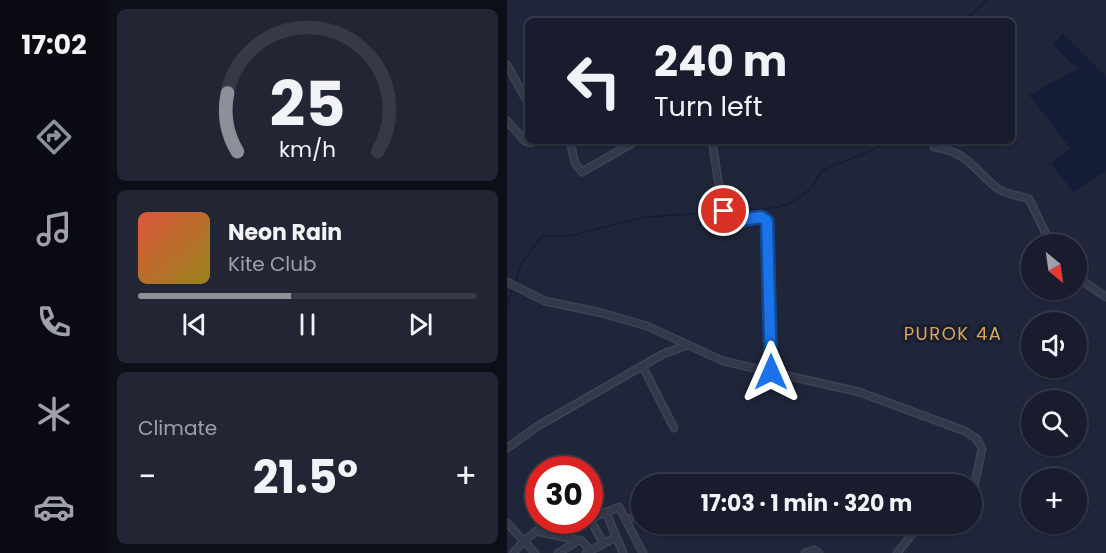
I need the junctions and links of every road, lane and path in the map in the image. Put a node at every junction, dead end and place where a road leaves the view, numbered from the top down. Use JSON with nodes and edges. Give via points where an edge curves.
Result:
{"nodes":[{"id":1,"x":507,"y":65,"type":"edge"},
{"id":2,"x":525,"y":98,"type":"edge"},
{"id":3,"x":507,"y":121,"type":"edge"},
{"id":4,"x":525,"y":141,"type":"edge"},
{"id":5,"x":571,"y":144,"type":"edge"},
{"id":6,"x":631,"y":144,"type":"edge"},
{"id":7,"x":712,"y":144,"type":"edge"},
{"id":8,"x":934,"y":147,"type":"dead end"},
{"id":9,"x":1046,"y":234,"type":"edge"},
{"id":10,"x":507,"y":282,"type":"edge"},
{"id":11,"x":1087,"y":284,"type":"edge"},
{"id":12,"x":1106,"y":297,"type":"edge"},
{"id":13,"x":688,"y":345,"type":"junction"},
{"id":14,"x":643,"y":367,"type":"junction"},
{"id":15,"x":771,"y":372,"type":"junction"},
{"id":16,"x":674,"y":428,"type":"dead end"},
{"id":17,"x":507,"y":448,"type":"edge"},
{"id":18,"x":977,"y":474,"type":"edge"},
{"id":19,"x":606,"y":512,"type":"junction"},
{"id":20,"x":603,"y":513,"type":"edge"},
{"id":21,"x":631,"y":518,"type":"edge"},
{"id":22,"x":626,"y":520,"type":"junction"},
{"id":23,"x":507,"y":523,"type":"edge"},
{"id":24,"x":532,"y":534,"type":"edge"},
{"id":25,"x":550,"y":534,"type":"edge"},
{"id":26,"x":598,"y":534,"type":"edge"},
{"id":27,"x":912,"y":534,"type":"edge"},
{"id":28,"x":616,"y":537,"type":"junction"},
{"id":29,"x":525,"y":540,"type":"junction"},
{"id":30,"x":579,"y":540,"type":"junction"},
{"id":31,"x":603,"y":543,"type":"junction"},
{"id":32,"x":588,"y":552,"type":"edge"},
{"id":33,"x":622,"y":552,"type":"edge"},
{"id":34,"x":513,"y":553,"type":"edge"},
{"id":35,"x":535,"y":553,"type":"edge"},
{"id":36,"x":558,"y":553,"type":"edge"},
{"id":37,"x":643,"y":553,"type":"edge"},
{"id":38,"x":805,"y":553,"type":"edge"},
{"id":39,"x":819,"y":553,"type":"edge"},
{"id":40,"x":897,"y":553,"type":"edge"}],
"edges":[{"from":1,"to":2,"type":"street"},
{"from":3,"to":4,"type":"street"},
{"from":5,"to":6,"type":"street","via":[[575,163],[582,172]]},
{"from":7,"to":15,"type":"street","via":[[727,218],[736,222],[763,217],[767,221]]},
{"from":8,"to":9,"type":"street","via":[[951,149],[981,170],[998,189],[1029,199]]},
{"from":10,"to":13,"type":"street","via":[[558,305],[634,322]]},
{"from":11,"to":12,"type":"street"},
{"from":13,"to":14,"type":"street"},
{"from":13,"to":15,"type":"street","via":[[723,361]]},
{"from":14,"to":16,"type":"street"},
{"from":14,"to":17,"type":"street","via":[[538,426]]},
{"from":15,"to":18,"type":"street","via":[[872,396],[973,435],[983,449]]},
{"from":19,"to":20,"type":"street"},
{"from":19,"to":22,"type":"street","via":[[619,507]]},
{"from":19,"to":28,"type":"street"},
{"from":21,"to":22,"type":"street"},
{"from":22,"to":37,"type":"street"},
{"from":23,"to":29,"type":"street"},
{"from":24,"to":29,"type":"street"},
{"from":25,"to":30,"type":"street"},
{"from":26,"to":31,"type":"street"},
{"from":27,"to":40,"type":"street"},
{"from":28,"to":31,"type":"street"},
{"from":28,"to":33,"type":"street"},
{"from":29,"to":34,"type":"street"},
{"from":29,"to":35,"type":"street"},
{"from":30,"to":32,"type":"street"},
{"from":30,"to":36,"type":"street"},
{"from":31,"to":32,"type":"street"},
{"from":38,"to":39,"type":"street"}]}
